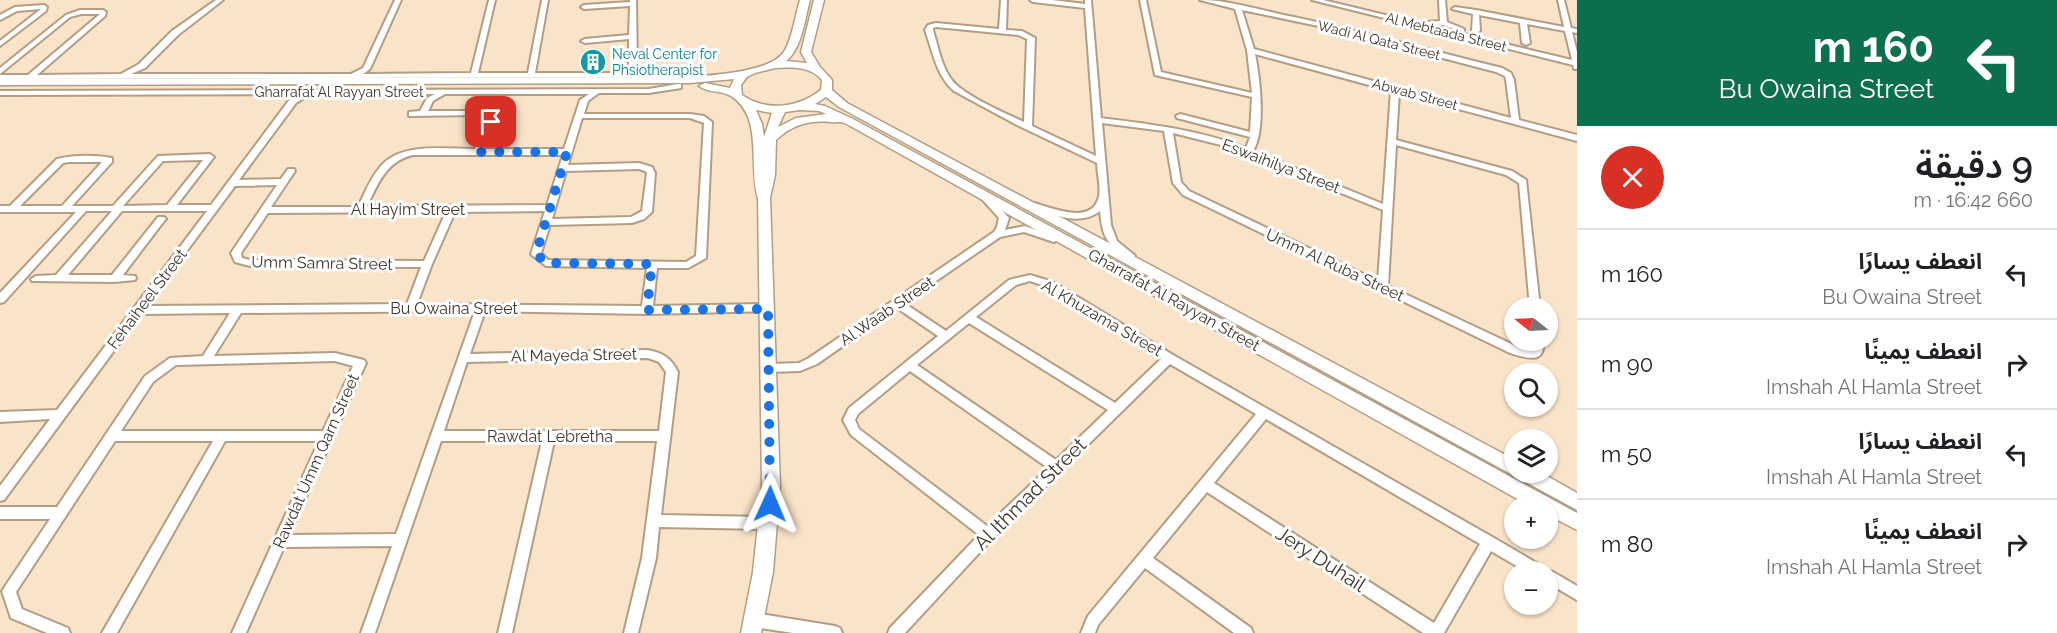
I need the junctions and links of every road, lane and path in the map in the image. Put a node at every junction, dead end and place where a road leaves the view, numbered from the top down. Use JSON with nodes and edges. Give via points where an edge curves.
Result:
{"nodes":[{"id":1,"x":220,"y":0,"type":"edge"},
{"id":2,"x":398,"y":0,"type":"edge"},
{"id":3,"x":492,"y":0,"type":"edge"},
{"id":4,"x":545,"y":0,"type":"edge"},
{"id":5,"x":805,"y":0,"type":"edge"},
{"id":6,"x":819,"y":0,"type":"edge"},
{"id":7,"x":1004,"y":0,"type":"edge"},
{"id":8,"x":1033,"y":0,"type":"edge"},
{"id":9,"x":1143,"y":0,"type":"edge"},
{"id":10,"x":1203,"y":0,"type":"edge"},
{"id":11,"x":1315,"y":0,"type":"edge"},
{"id":12,"x":1357,"y":0,"type":"edge"},
{"id":13,"x":1442,"y":0,"type":"edge"},
{"id":14,"x":1561,"y":0,"type":"edge"},
{"id":15,"x":633,"y":2,"type":"edge"},
{"id":16,"x":1089,"y":3,"type":"edge"},
{"id":17,"x":1237,"y":6,"type":"junction"},
{"id":18,"x":584,"y":7,"type":"dead end"},
{"id":19,"x":1455,"y":9,"type":"dead end"},
{"id":20,"x":1359,"y":11,"type":"junction"},
{"id":21,"x":1476,"y":12,"type":"junction"},
{"id":22,"x":0,"y":18,"type":"edge"},
{"id":23,"x":1523,"y":22,"type":"junction"},
{"id":24,"x":1444,"y":23,"type":"junction"},
{"id":25,"x":1417,"y":24,"type":"junction"},
{"id":26,"x":1567,"y":30,"type":"junction"},
{"id":27,"x":1002,"y":31,"type":"junction"},
{"id":28,"x":1577,"y":31,"type":"edge"},
{"id":29,"x":1475,"y":35,"type":"junction"},
{"id":30,"x":633,"y":37,"type":"junction"},
{"id":31,"x":585,"y":40,"type":"dead end"},
{"id":32,"x":1526,"y":43,"type":"dead end"},
{"id":33,"x":0,"y":44,"type":"edge"},
{"id":34,"x":1252,"y":51,"type":"junction"},
{"id":35,"x":775,"y":65,"type":"junction"},
{"id":36,"x":1577,"y":65,"type":"edge"},
{"id":37,"x":142,"y":66,"type":"junction"},
{"id":38,"x":366,"y":69,"type":"junction"},
{"id":39,"x":815,"y":69,"type":"junction"},
{"id":40,"x":0,"y":72,"type":"edge"},
{"id":41,"x":531,"y":75,"type":"junction"},
{"id":42,"x":637,"y":75,"type":"junction"},
{"id":43,"x":743,"y":75,"type":"junction"},
{"id":44,"x":380,"y":76,"type":"junction"},
{"id":45,"x":474,"y":76,"type":"junction"},
{"id":46,"x":0,"y":77,"type":"edge"},
{"id":47,"x":30,"y":77,"type":"junction"},
{"id":48,"x":107,"y":77,"type":"junction"},
{"id":49,"x":120,"y":77,"type":"junction"},
{"id":50,"x":146,"y":77,"type":"junction"},
{"id":51,"x":347,"y":80,"type":"junction"},
{"id":52,"x":397,"y":81,"type":"junction"},
{"id":53,"x":0,"y":82,"type":"edge"},
{"id":54,"x":85,"y":82,"type":"junction"},
{"id":55,"x":171,"y":82,"type":"junction"},
{"id":56,"x":677,"y":83,"type":"junction"},
{"id":57,"x":258,"y":87,"type":"junction"},
{"id":58,"x":544,"y":87,"type":"junction"},
{"id":59,"x":0,"y":88,"type":"edge"},
{"id":60,"x":54,"y":88,"type":"junction"},
{"id":61,"x":316,"y":88,"type":"junction"},
{"id":62,"x":1395,"y":89,"type":"junction"},
{"id":63,"x":600,"y":91,"type":"junction"},
{"id":64,"x":826,"y":91,"type":"junction"},
{"id":65,"x":422,"y":92,"type":"junction"},
{"id":66,"x":447,"y":92,"type":"junction"},
{"id":67,"x":572,"y":92,"type":"junction"},
{"id":68,"x":20,"y":93,"type":"junction"},
{"id":69,"x":0,"y":95,"type":"edge"},
{"id":70,"x":285,"y":95,"type":"junction"},
{"id":71,"x":1257,"y":96,"type":"junction"},
{"id":72,"x":740,"y":98,"type":"junction"},
{"id":73,"x":430,"y":100,"type":"junction"},
{"id":74,"x":584,"y":100,"type":"junction"},
{"id":75,"x":798,"y":106,"type":"junction"},
{"id":76,"x":782,"y":108,"type":"junction"},
{"id":77,"x":412,"y":114,"type":"dead end"},
{"id":78,"x":423,"y":114,"type":"junction"},
{"id":79,"x":579,"y":116,"type":"junction"},
{"id":80,"x":1180,"y":116,"type":"dead end"},
{"id":81,"x":1100,"y":120,"type":"junction"},
{"id":82,"x":849,"y":121,"type":"junction"},
{"id":83,"x":1515,"y":121,"type":"junction"},
{"id":84,"x":1028,"y":126,"type":"junction"},
{"id":85,"x":1168,"y":129,"type":"junction"},
{"id":86,"x":1254,"y":136,"type":"junction"},
{"id":87,"x":1577,"y":138,"type":"edge"},
{"id":88,"x":770,"y":139,"type":"junction"},
{"id":89,"x":1392,"y":141,"type":"junction"},
{"id":90,"x":1249,"y":151,"type":"junction"},
{"id":91,"x":478,"y":152,"type":"junction"},
{"id":92,"x":567,"y":152,"type":"junction"},
{"id":93,"x":1102,"y":162,"type":"junction"},
{"id":94,"x":562,"y":168,"type":"junction"},
{"id":95,"x":291,"y":171,"type":"dead end"},
{"id":96,"x":764,"y":171,"type":"junction"},
{"id":97,"x":285,"y":182,"type":"junction"},
{"id":98,"x":234,"y":183,"type":"junction"},
{"id":99,"x":985,"y":196,"type":"junction"},
{"id":100,"x":1103,"y":197,"type":"junction"},
{"id":101,"x":1028,"y":205,"type":"junction"},
{"id":102,"x":83,"y":208,"type":"junction"},
{"id":103,"x":118,"y":208,"type":"junction"},
{"id":104,"x":170,"y":208,"type":"junction"},
{"id":105,"x":215,"y":208,"type":"junction"},
{"id":106,"x":452,"y":208,"type":"junction"},
{"id":107,"x":550,"y":208,"type":"junction"},
{"id":108,"x":0,"y":209,"type":"edge"},
{"id":109,"x":12,"y":209,"type":"junction"},
{"id":110,"x":64,"y":209,"type":"junction"},
{"id":111,"x":361,"y":209,"type":"junction"},
{"id":112,"x":1388,"y":209,"type":"junction"},
{"id":113,"x":267,"y":210,"type":"junction"},
{"id":114,"x":161,"y":219,"type":"dead end"},
{"id":115,"x":546,"y":222,"type":"junction"},
{"id":116,"x":997,"y":234,"type":"junction"},
{"id":117,"x":1068,"y":242,"type":"junction"},
{"id":118,"x":1136,"y":263,"type":"junction"},
{"id":119,"x":427,"y":264,"type":"junction"},
{"id":120,"x":652,"y":264,"type":"junction"},
{"id":121,"x":131,"y":278,"type":"dead end"},
{"id":122,"x":36,"y":279,"type":"dead end"},
{"id":123,"x":59,"y":279,"type":"junction"},
{"id":124,"x":114,"y":279,"type":"junction"},
{"id":125,"x":1383,"y":287,"type":"junction"},
{"id":126,"x":1534,"y":297,"type":"edge"},
{"id":127,"x":0,"y":299,"type":"edge"},
{"id":128,"x":898,"y":304,"type":"junction"},
{"id":129,"x":481,"y":307,"type":"junction"},
{"id":130,"x":411,"y":308,"type":"junction"},
{"id":131,"x":768,"y":309,"type":"junction"},
{"id":132,"x":139,"y":310,"type":"junction"},
{"id":133,"x":237,"y":310,"type":"junction"},
{"id":134,"x":647,"y":310,"type":"junction"},
{"id":135,"x":969,"y":318,"type":"junction"},
{"id":136,"x":946,"y":336,"type":"junction"},
{"id":137,"x":1504,"y":344,"type":"edge"},
{"id":138,"x":1518,"y":351,"type":"edge"},
{"id":139,"x":1538,"y":351,"type":"edge"},
{"id":140,"x":462,"y":358,"type":"junction"},
{"id":141,"x":1169,"y":358,"type":"junction"},
{"id":142,"x":206,"y":360,"type":"junction"},
{"id":143,"x":909,"y":365,"type":"junction"},
{"id":144,"x":769,"y":368,"type":"junction"},
{"id":145,"x":1115,"y":409,"type":"junction"},
{"id":146,"x":1265,"y":412,"type":"junction"},
{"id":147,"x":61,"y":414,"type":"junction"},
{"id":148,"x":0,"y":417,"type":"edge"},
{"id":149,"x":111,"y":436,"type":"junction"},
{"id":150,"x":222,"y":436,"type":"junction"},
{"id":151,"x":327,"y":436,"type":"junction"},
{"id":152,"x":435,"y":436,"type":"junction"},
{"id":153,"x":549,"y":436,"type":"junction"},
{"id":154,"x":664,"y":436,"type":"junction"},
{"id":155,"x":1504,"y":462,"type":"edge"},
{"id":156,"x":1056,"y":467,"type":"junction"},
{"id":157,"x":1543,"y":483,"type":"edge"},
{"id":158,"x":1205,"y":484,"type":"junction"},
{"id":159,"x":1528,"y":495,"type":"edge"},
{"id":160,"x":0,"y":496,"type":"edge"},
{"id":161,"x":1576,"y":501,"type":"edge"},
{"id":162,"x":1558,"y":512,"type":"edge"},
{"id":163,"x":0,"y":513,"type":"edge"},
{"id":164,"x":60,"y":513,"type":"junction"},
{"id":165,"x":654,"y":521,"type":"junction"},
{"id":166,"x":769,"y":522,"type":"junction"},
{"id":167,"x":1577,"y":522,"type":"edge"},
{"id":168,"x":988,"y":534,"type":"junction"},
{"id":169,"x":400,"y":540,"type":"junction"},
{"id":170,"x":280,"y":541,"type":"junction"},
{"id":171,"x":1489,"y":542,"type":"junction"},
{"id":172,"x":1143,"y":559,"type":"junction"},
{"id":173,"x":1521,"y":561,"type":"edge"},
{"id":174,"x":1558,"y":582,"type":"edge"},
{"id":175,"x":1577,"y":594,"type":"edge"},
{"id":176,"x":752,"y":626,"type":"edge"},
{"id":177,"x":63,"y":633,"type":"edge"},
{"id":178,"x":109,"y":633,"type":"edge"},
{"id":179,"x":239,"y":633,"type":"edge"},
{"id":180,"x":368,"y":633,"type":"edge"},
{"id":181,"x":505,"y":633,"type":"edge"},
{"id":182,"x":632,"y":633,"type":"edge"},
{"id":183,"x":835,"y":633,"type":"edge"},
{"id":184,"x":895,"y":633,"type":"edge"},
{"id":185,"x":1088,"y":633,"type":"edge"},
{"id":186,"x":1246,"y":633,"type":"edge"},
{"id":187,"x":1436,"y":633,"type":"edge"}],
"edges":[{"from":1,"to":37,"type":"street","via":[[175,33]]},
{"from":2,"to":38,"type":"street"},
{"from":3,"to":45,"type":"street"},
{"from":4,"to":41,"type":"street"},
{"from":5,"to":35,"type":"main road","via":[[788,55]]},
{"from":6,"to":39,"type":"main road","via":[[806,52]]},
{"from":7,"to":27,"type":"street"},
{"from":8,"to":16,"type":"street"},
{"from":9,"to":71,"type":"street","via":[[1158,73]]},
{"from":10,"to":17,"type":"street","name":"Wadi Al Qata Street"},
{"from":11,"to":20,"type":"street","name":"Al Mebtaada Street"},
{"from":12,"to":20,"type":"street"},
{"from":13,"to":24,"type":"street"},
{"from":14,"to":26,"type":"street"},
{"from":15,"to":18,"type":"street"},
{"from":15,"to":30,"type":"street"},
{"from":16,"to":81,"type":"street"},
{"from":17,"to":34,"type":"street"},
{"from":17,"to":83,"type":"street","name":"Wadi Al Qata Street","via":[[1503,72],[1510,80]]},
{"from":19,"to":21,"type":"street"},
{"from":20,"to":25,"type":"street","name":"Al Mebtaada Street"},
{"from":21,"to":23,"type":"street"},
{"from":21,"to":29,"type":"street"},
{"from":22,"to":33,"type":"street","via":[[15,9],[44,7]]},
{"from":23,"to":26,"type":"street"},
{"from":23,"to":32,"type":"street"},
{"from":24,"to":25,"type":"street"},
{"from":24,"to":29,"type":"street"},
{"from":25,"to":29,"type":"street","name":"Al Mebtaada Street"},
{"from":26,"to":28,"type":"street"},
{"from":26,"to":36,"type":"street"},
{"from":27,"to":84,"type":"street","via":[[1032,39]]},
{"from":27,"to":84,"type":"street","via":[[936,25],[929,28],[951,85]]},
{"from":29,"to":36,"type":"street","name":"Al Mebtaada Street"},
{"from":30,"to":31,"type":"street"},
{"from":30,"to":42,"type":"street","via":[[633,67]]},
{"from":34,"to":62,"type":"street","name":"Abwab Street"},
{"from":34,"to":71,"type":"street"},
{"from":35,"to":39,"type":"main road","name":"Gharrafat Al Rayyan Street"},
{"from":35,"to":43,"type":"main road","name":"Gharrafat Al Rayyan Street"},
{"from":37,"to":49,"type":"street"},
{"from":37,"to":50,"type":"street","via":[[140,72]]},
{"from":38,"to":44,"type":"street"},
{"from":38,"to":51,"type":"street"},
{"from":39,"to":64,"type":"main road","via":[[825,76]]},
{"from":40,"to":47,"type":"street","via":[[68,16],[103,12]]},
{"from":41,"to":42,"type":"street","name":"Gharrafat Al Rayyan Street"},
{"from":41,"to":45,"type":"street","name":"Gharrafat Al Rayyan Street"},
{"from":42,"to":56,"type":"street","name":"Gharrafat Al Rayyan Street"},
{"from":43,"to":56,"type":"main road","name":"Gharrafat Al Rayyan Street"},
{"from":43,"to":72,"type":"main road","via":[[735,85]]},
{"from":44,"to":45,"type":"street","name":"Gharrafat Al Rayyan Street"},
{"from":44,"to":51,"type":"street","name":"Gharrafat Al Rayyan Street"},
{"from":44,"to":52,"type":"main road"},
{"from":46,"to":47,"type":"street","name":"Gharrafat Al Rayyan Street"},
{"from":47,"to":48,"type":"street","name":"Gharrafat Al Rayyan Street"},
{"from":48,"to":49,"type":"street","name":"Gharrafat Al Rayyan Street"},
{"from":48,"to":54,"type":"main road"},
{"from":49,"to":50,"type":"street","name":"Gharrafat Al Rayyan Street"},
{"from":50,"to":51,"type":"street","name":"Gharrafat Al Rayyan Street"},
{"from":50,"to":55,"type":"main road"},
{"from":51,"to":57,"type":"main road","name":"Gharrafat Al Rayyan Street"},
{"from":51,"to":58,"type":"main road","name":"Gharrafat Al Rayyan Street"},
{"from":51,"to":61,"type":"main road"},
{"from":52,"to":56,"type":"main road","name":"Gharrafat Al Rayyan Street"},
{"from":52,"to":61,"type":"main road","name":"Gharrafat Al Rayyan Street"},
{"from":53,"to":54,"type":"main road","name":"Gharrafat Al Rayyan Street"},
{"from":54,"to":55,"type":"main road","name":"Gharrafat Al Rayyan Street"},
{"from":55,"to":61,"type":"main road","name":"Gharrafat Al Rayyan Street"},
{"from":56,"to":58,"type":"main road","name":"Gharrafat Al Rayyan Street"},
{"from":56,"to":63,"type":"street","name":"Gharrafat Al Rayyan Street","via":[[654,91]]},
{"from":56,"to":72,"type":"main road","name":"Gharrafat Al Rayyan Street","via":[[715,87]]},
{"from":57,"to":60,"type":"main road","name":"Gharrafat Al Rayyan Street"},
{"from":57,"to":70,"type":"main road"},
{"from":58,"to":67,"type":"main road"},
{"from":59,"to":60,"type":"main road","name":"Gharrafat Al Rayyan Street"},
{"from":60,"to":68,"type":"main road"},
{"from":61,"to":65,"type":"street","name":"Gharrafat Al Rayyan Street"},
{"from":61,"to":70,"type":"street"},
{"from":62,"to":83,"type":"street","name":"Abwab Street"},
{"from":62,"to":89,"type":"street"},
{"from":63,"to":67,"type":"street","name":"Gharrafat Al Rayyan Street"},
{"from":63,"to":74,"type":"street"},
{"from":64,"to":75,"type":"main road"},
{"from":64,"to":101,"type":"main road","name":"Gharrafat Al Rayyan Street","via":[[843,105]]},
{"from":65,"to":66,"type":"street","name":"Gharrafat Al Rayyan Street"},
{"from":65,"to":73,"type":"street"},
{"from":66,"to":67,"type":"street","name":"Gharrafat Al Rayyan Street"},
{"from":66,"to":73,"type":"street"},
{"from":67,"to":74,"type":"street"},
{"from":68,"to":69,"type":"street","name":"Gharrafat Al Rayyan Street"},
{"from":68,"to":70,"type":"street","name":"Gharrafat Al Rayyan Street"},
{"from":70,"to":98,"type":"street","name":"Fehaiheel Street"},
{"from":71,"to":86,"type":"street"},
{"from":72,"to":76,"type":"main road","name":"Gharrafat Al Rayyan Street","via":[[759,107]]},
{"from":72,"to":96,"type":"main road","via":[[758,122]]},
{"from":73,"to":78,"type":"street"},
{"from":74,"to":79,"type":"street"},
{"from":75,"to":76,"type":"main road","name":"Gharrafat Al Rayyan Street"},
{"from":75,"to":82,"type":"main road","name":"Gharrafat Al Rayyan Street","via":[[821,108]]},
{"from":76,"to":88,"type":"main road","via":[[771,121]]},
{"from":77,"to":78,"type":"street"},
{"from":78,"to":91,"type":"street","via":[[480,113],[490,117]]},
{"from":79,"to":92,"type":"street"},
{"from":79,"to":120,"type":"street","via":[[690,116],[708,122],[701,258],[688,265]]},
{"from":80,"to":86,"type":"street"},
{"from":81,"to":85,"type":"street","name":"Eswaihilya Street"},
{"from":81,"to":93,"type":"street"},
{"from":82,"to":88,"type":"main road","via":[[821,117],[800,120]]},
{"from":82,"to":99,"type":"main road","name":"Gharrafat Al Rayyan Street"},
{"from":83,"to":87,"type":"street","name":"Abwab Street"},
{"from":84,"to":93,"type":"street"},
{"from":85,"to":90,"type":"street","name":"Eswaihilya Street"},
{"from":85,"to":125,"type":"street","name":"Umm Al Ruba Street","via":[[1177,183],[1185,194]]},
{"from":86,"to":90,"type":"street"},
{"from":88,"to":96,"type":"main road"},
{"from":89,"to":112,"type":"street"},
{"from":89,"to":126,"type":"street","via":[[1509,173],[1523,182]]},
{"from":90,"to":112,"type":"street","name":"Eswaihilya Street"},
{"from":91,"to":92,"type":"street"},
{"from":91,"to":111,"type":"street","via":[[399,154],[387,161]]},
{"from":92,"to":94,"type":"street"},
{"from":93,"to":100,"type":"street"},
{"from":94,"to":107,"type":"street"},
{"from":94,"to":115,"type":"street","via":[[649,169],[647,212],[632,220]]},
{"from":95,"to":97,"type":"street","name":"Umm Samra Street"},
{"from":96,"to":131,"type":"main road"},
{"from":97,"to":98,"type":"street"},
{"from":97,"to":113,"type":"street","name":"Umm Samra Street"},
{"from":98,"to":105,"type":"street","name":"Fehaiheel Street"},
{"from":99,"to":116,"type":"street","via":[[1004,218]]},
{"from":99,"to":117,"type":"main road","name":"Gharrafat Al Rayyan Street"},
{"from":100,"to":101,"type":"street","via":[[1096,211],[1079,217]]},
{"from":100,"to":118,"type":"street","via":[[1109,238]]},
{"from":101,"to":118,"type":"main road","name":"Gharrafat Al Rayyan Street"},
{"from":102,"to":103,"type":"street"},
{"from":102,"to":110,"type":"street"},
{"from":102,"to":127,"type":"street"},
{"from":103,"to":104,"type":"street"},
{"from":103,"to":104,"type":"street","via":[[161,158],[210,157]]},
{"from":103,"to":123,"type":"street"},
{"from":104,"to":105,"type":"street"},
{"from":105,"to":132,"type":"street","name":"Fehaiheel Street"},
{"from":106,"to":107,"type":"street","name":"Al Hayim Street"},
{"from":106,"to":111,"type":"street","name":"Al Hayim Street"},
{"from":106,"to":119,"type":"street"},
{"from":107,"to":115,"type":"street"},
{"from":108,"to":109,"type":"street"},
{"from":109,"to":110,"type":"street"},
{"from":109,"to":110,"type":"street","via":[[60,161],[109,160]]},
{"from":111,"to":113,"type":"street","name":"Al Hayim Street"},
{"from":112,"to":125,"type":"street"},
{"from":113,"to":119,"type":"street","name":"Umm Samra Street","via":[[236,253],[238,260]]},
{"from":114,"to":124,"type":"street"},
{"from":115,"to":120,"type":"street","via":[[536,254],[546,263]]},
{"from":116,"to":117,"type":"street","name":"Al Waab Street","via":[[1025,229]]},
{"from":116,"to":128,"type":"street","name":"Al Waab Street"},
{"from":117,"to":159,"type":"main road","name":"Gharrafat Al Rayyan Street"},
{"from":118,"to":155,"type":"main road","name":"Gharrafat Al Rayyan Street"},
{"from":119,"to":130,"type":"street"},
{"from":120,"to":134,"type":"street"},
{"from":121,"to":124,"type":"street"},
{"from":122,"to":123,"type":"street"},
{"from":123,"to":124,"type":"street"},
{"from":125,"to":137,"type":"street","name":"Umm Al Ruba Street"},
{"from":128,"to":136,"type":"street"},
{"from":128,"to":144,"type":"street","name":"Al Waab Street","via":[[813,361],[800,367]]},
{"from":129,"to":130,"type":"street","name":"Bu Owaina Street"},
{"from":129,"to":134,"type":"street","name":"Bu Owaina Street"},
{"from":129,"to":140,"type":"street"},
{"from":130,"to":133,"type":"street","name":"Bu Owaina Street"},
{"from":131,"to":134,"type":"street","name":"Bu Owaina Street"},
{"from":131,"to":144,"type":"main road"},
{"from":132,"to":133,"type":"street","name":"Bu Owaina Street"},
{"from":132,"to":147,"type":"street","name":"Fehaiheel Street"},
{"from":133,"to":142,"type":"street"},
{"from":135,"to":136,"type":"street","name":"Al Khuzama Street"},
{"from":135,"to":141,"type":"street","name":"Al Khuzama Street","via":[[1013,282],[1030,278],[1049,284]]},
{"from":135,"to":145,"type":"street"},
{"from":136,"to":143,"type":"street","name":"Al Khuzama Street"},
{"from":138,"to":139,"type":"street","name":"Umm Al Ruba Street"},
{"from":140,"to":152,"type":"street"},
{"from":140,"to":154,"type":"street","name":"Al Mayeda Street","via":[[642,354],[660,357],[672,372]]},
{"from":141,"to":145,"type":"street","name":"Al Ithmad Street"},
{"from":141,"to":146,"type":"street","name":"Al Khuzama Street"},
{"from":142,"to":149,"type":"street","name":"Rawdat Umm Qarn Street","via":[[174,361],[149,379]]},
{"from":142,"to":151,"type":"street","name":"Rawdat Umm Qarn Street","via":[[335,357],[360,363]]},
{"from":143,"to":156,"type":"street"},
{"from":143,"to":168,"type":"street","name":"Al Khuzama Street","via":[[853,411],[849,420],[855,432]]},
{"from":144,"to":166,"type":"main road"},
{"from":145,"to":156,"type":"street","name":"Al Ithmad Street"},
{"from":146,"to":158,"type":"street"},
{"from":146,"to":171,"type":"street","name":"Al Khuzama Street"},
{"from":147,"to":148,"type":"street"},
{"from":147,"to":160,"type":"street","name":"Fehaiheel Street"},
{"from":149,"to":150,"type":"street"},
{"from":149,"to":164,"type":"street","name":"Rawdat Umm Qarn Street"},
{"from":150,"to":151,"type":"street"},
{"from":150,"to":178,"type":"street"},
{"from":151,"to":170,"type":"street","name":"Rawdat Umm Qarn Street"},
{"from":152,"to":153,"type":"street","name":"Rawdat Lebretha"},
{"from":152,"to":169,"type":"street"},
{"from":153,"to":154,"type":"street","name":"Rawdat Lebretha"},
{"from":153,"to":181,"type":"street"},
{"from":154,"to":165,"type":"street","name":"Al Mayeda Street"},
{"from":156,"to":168,"type":"street","name":"Al Ithmad Street"},
{"from":157,"to":161,"type":"main road"},
{"from":158,"to":172,"type":"street"},
{"from":158,"to":187,"type":"street","name":"Jery Duhail"},
{"from":162,"to":167,"type":"main road","name":"Gharrafat Al Rayyan Street"},
{"from":163,"to":164,"type":"street"},
{"from":164,"to":177,"type":"street","name":"Rawdat Umm Qarn Street","via":[[9,591],[16,613]]},
{"from":165,"to":166,"type":"street"},
{"from":165,"to":182,"type":"street","name":"Al Mayeda Street"},
{"from":166,"to":176,"type":"main road"},
{"from":168,"to":184,"type":"street","name":"Al Ithmad Street"},
{"from":169,"to":170,"type":"street"},
{"from":169,"to":180,"type":"street"},
{"from":170,"to":179,"type":"street","name":"Rawdat Umm Qarn Street"},
{"from":171,"to":173,"type":"street","name":"Al Khuzama Street"},
{"from":171,"to":187,"type":"street"},
{"from":172,"to":185,"type":"street","via":[[1093,621]]},
{"from":172,"to":186,"type":"street"},
{"from":174,"to":175,"type":"street"},
{"from":176,"to":183,"type":"street"}]}
